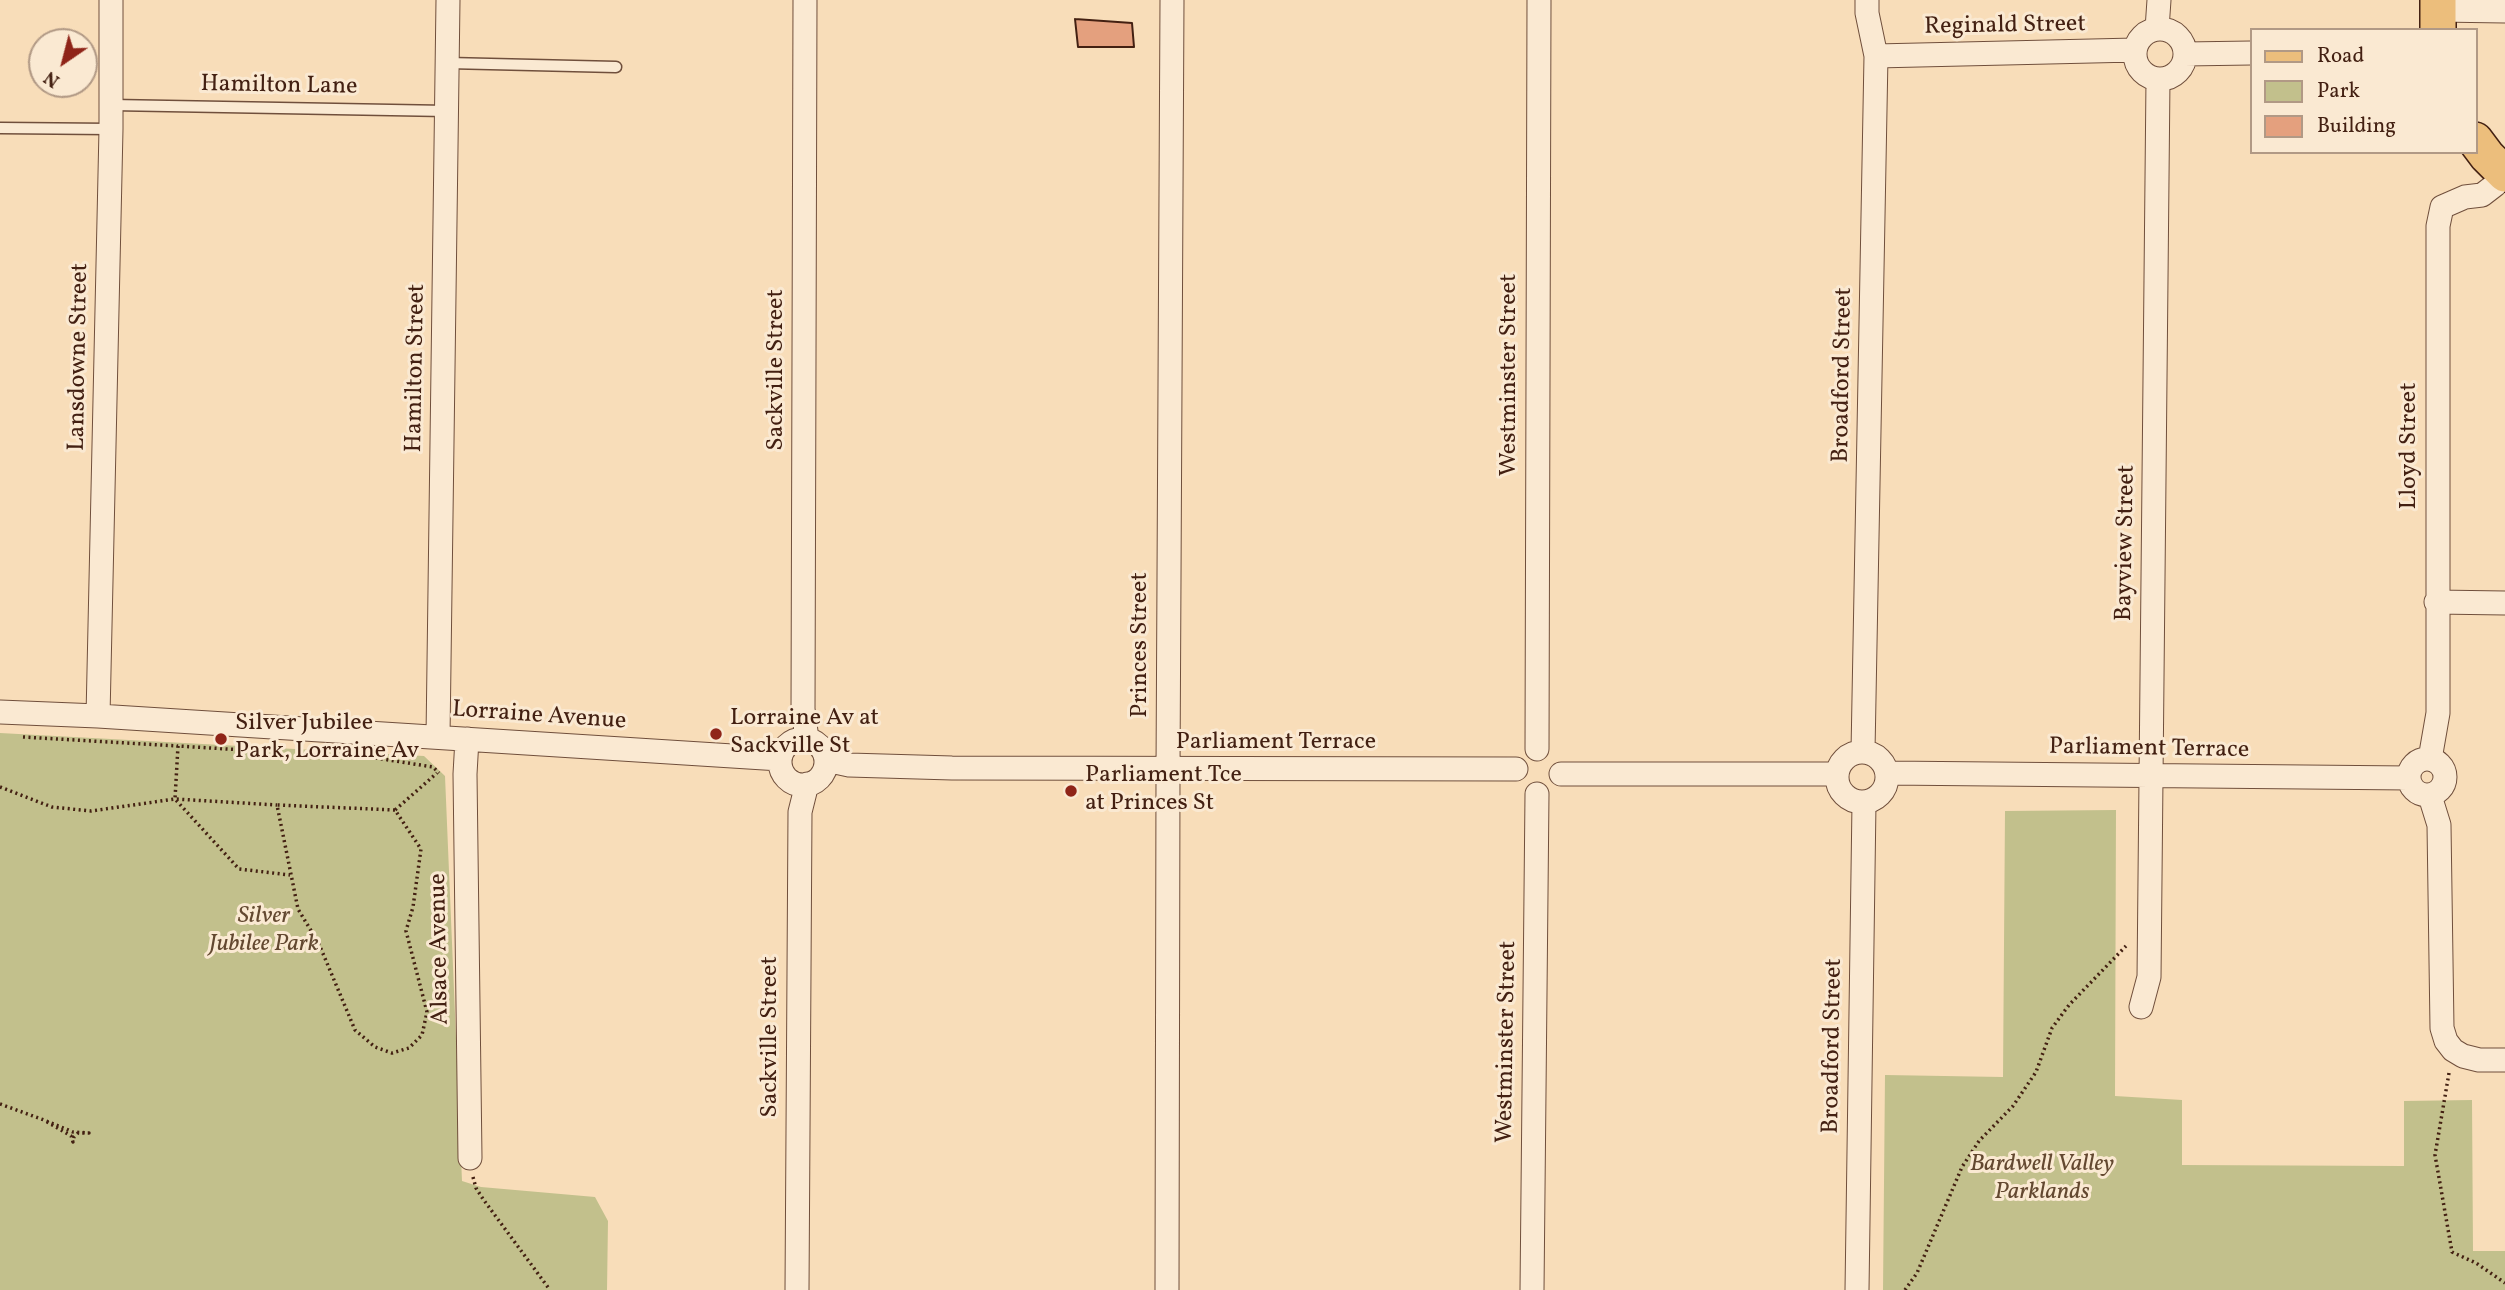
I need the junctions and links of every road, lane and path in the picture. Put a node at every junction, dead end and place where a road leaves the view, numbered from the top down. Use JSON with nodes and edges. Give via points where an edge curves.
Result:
{"nodes":[{"id":1,"x":111,"y":0,"type":"edge"},
{"id":2,"x":448,"y":0,"type":"edge"},
{"id":3,"x":805,"y":0,"type":"edge"},
{"id":4,"x":1172,"y":0,"type":"edge"},
{"id":5,"x":1539,"y":0,"type":"edge"},
{"id":6,"x":1867,"y":0,"type":"edge"},
{"id":7,"x":2159,"y":0,"type":"edge"},
{"id":8,"x":2505,"y":11,"type":"edge"},
{"id":9,"x":2438,"y":13,"type":"edge"},
{"id":10,"x":2157,"y":29,"type":"junction"},
{"id":11,"x":2135,"y":50,"type":"junction"},
{"id":12,"x":2250,"y":53,"type":"edge"},
{"id":13,"x":2185,"y":54,"type":"junction"},
{"id":14,"x":1876,"y":56,"type":"junction"},
{"id":15,"x":449,"y":63,"type":"junction"},
{"id":16,"x":616,"y":67,"type":"dead end"},
{"id":17,"x":2158,"y":79,"type":"junction"},
{"id":18,"x":111,"y":105,"type":"junction"},
{"id":19,"x":447,"y":111,"type":"junction"},
{"id":20,"x":0,"y":128,"type":"edge"},
{"id":21,"x":111,"y":129,"type":"junction"},
{"id":22,"x":2477,"y":142,"type":"edge"},
{"id":23,"x":2504,"y":174,"type":"edge"},
{"id":24,"x":2436,"y":602,"type":"junction"},
{"id":25,"x":2505,"y":603,"type":"edge"},
{"id":26,"x":0,"y":712,"type":"edge"},
{"id":27,"x":98,"y":716,"type":"junction"},
{"id":28,"x":14,"y":737,"type":"dead end"},
{"id":29,"x":438,"y":737,"type":"junction"},
{"id":30,"x":467,"y":739,"type":"junction"},
{"id":31,"x":807,"y":739,"type":"junction"},
{"id":32,"x":178,"y":746,"type":"junction"},
{"id":33,"x":246,"y":750,"type":"dead end"},
{"id":34,"x":1536,"y":750,"type":"junction"},
{"id":35,"x":1863,"y":751,"type":"junction"},
{"id":36,"x":368,"y":757,"type":"dead end"},
{"id":37,"x":780,"y":759,"type":"junction"},
{"id":38,"x":826,"y":760,"type":"junction"},
{"id":39,"x":2430,"y":760,"type":"junction"},
{"id":40,"x":1516,"y":769,"type":"junction"},
{"id":41,"x":1168,"y":770,"type":"junction"},
{"id":42,"x":1888,"y":773,"type":"junction"},
{"id":43,"x":1561,"y":774,"type":"junction"},
{"id":44,"x":1837,"y":774,"type":"junction"},
{"id":45,"x":2151,"y":777,"type":"junction"},
{"id":46,"x":2409,"y":779,"type":"junction"},
{"id":47,"x":807,"y":784,"type":"junction"},
{"id":48,"x":0,"y":787,"type":"edge"},
{"id":49,"x":1537,"y":794,"type":"junction"},
{"id":50,"x":2430,"y":796,"type":"junction"},
{"id":51,"x":175,"y":799,"type":"junction"},
{"id":52,"x":1864,"y":803,"type":"junction"},
{"id":53,"x":277,"y":805,"type":"junction"},
{"id":54,"x":395,"y":810,"type":"junction"},
{"id":55,"x":290,"y":876,"type":"junction"},
{"id":56,"x":2150,"y":935,"type":"junction"},
{"id":57,"x":2141,"y":1007,"type":"dead end"},
{"id":58,"x":2453,"y":1050,"type":"junction"},
{"id":59,"x":2505,"y":1060,"type":"edge"},
{"id":60,"x":0,"y":1104,"type":"edge"},
{"id":61,"x":44,"y":1120,"type":"junction"},
{"id":62,"x":470,"y":1158,"type":"joint"},
{"id":63,"x":2505,"y":1283,"type":"edge"},
{"id":64,"x":550,"y":1290,"type":"edge"},
{"id":65,"x":797,"y":1290,"type":"edge"},
{"id":66,"x":1167,"y":1290,"type":"edge"},
{"id":67,"x":1532,"y":1290,"type":"edge"},
{"id":68,"x":1857,"y":1290,"type":"edge"},
{"id":69,"x":1905,"y":1290,"type":"edge"}],
"edges":[{"from":1,"to":18,"type":"street","name":"Lansdowne Street"},
{"from":2,"to":15,"type":"street","name":"Hamilton Street"},
{"from":3,"to":31,"type":"street","name":"Sackville Street","via":[[803,709]]},
{"from":4,"to":41,"type":"street","name":"Princes Street"},
{"from":5,"to":34,"type":"street","name":"Westminster Street"},
{"from":6,"to":14,"type":"street","name":"Broadford Street"},
{"from":7,"to":10,"type":"street"},
{"from":8,"to":9,"type":"street"},
{"from":10,"to":11,"type":"street","via":[[2146,33]]},
{"from":10,"to":13,"type":"street","via":[[2175,34]]},
{"from":11,"to":14,"type":"street","name":"Reginald Street"},
{"from":11,"to":17,"type":"street","via":[[2141,70]]},
{"from":12,"to":13,"type":"street"},
{"from":13,"to":17,"type":"street","via":[[2175,74]]},
{"from":14,"to":35,"type":"street","name":"Broadford Street"},
{"from":15,"to":16,"type":"lane"},
{"from":15,"to":19,"type":"street","name":"Hamilton Street"},
{"from":17,"to":45,"type":"street","name":"Bayview Street"},
{"from":18,"to":19,"type":"lane","name":"Hamilton Lane"},
{"from":18,"to":21,"type":"street","name":"Lansdowne Street"},
{"from":19,"to":29,"type":"street","name":"Hamilton Street"},
{"from":20,"to":21,"type":"lane"},
{"from":21,"to":27,"type":"street","name":"Lansdowne Street"},
{"from":22,"to":23,"type":"main road"},
{"from":23,"to":24,"type":"street","name":"Lloyd Street","via":[[2482,195],[2442,207],[2438,226]]},
{"from":24,"to":25,"type":"street"},
{"from":24,"to":39,"type":"street","name":"Lloyd Street","via":[[2438,713]]},
{"from":26,"to":27,"type":"street","name":"Lorraine Avenue"},
{"from":27,"to":29,"type":"street","name":"Lorraine Avenue"},
{"from":28,"to":32,"type":"path"},
{"from":29,"to":30,"type":"street","name":"Lorraine Avenue"},
{"from":30,"to":37,"type":"street","name":"Lorraine Avenue"},
{"from":30,"to":62,"type":"street","name":"Alsace Avenue"},
{"from":31,"to":37,"type":"street","via":[[792,741]]},
{"from":31,"to":38,"type":"street","via":[[820,746]]},
{"from":32,"to":33,"type":"path"},
{"from":32,"to":51,"type":"path"},
{"from":34,"to":40,"type":"street","via":[[1522,757]]},
{"from":34,"to":43,"type":"street","via":[[1552,754]]},
{"from":35,"to":42,"type":"street","via":[[1876,755]]},
{"from":35,"to":44,"type":"street","via":[[1844,759]]},
{"from":36,"to":54,"type":"path","via":[[433,767],[437,773]]},
{"from":37,"to":47,"type":"street","via":[[787,778]]},
{"from":38,"to":41,"type":"street","name":"Parliament Terrace","via":[[926,768]]},
{"from":38,"to":47,"type":"street","via":[[823,773]]},
{"from":39,"to":46,"type":"street","via":[[2415,764]]},
{"from":39,"to":50,"type":"street","via":[[2446,774],[2442,788]]},
{"from":40,"to":41,"type":"street","name":"Parliament Terrace"},
{"from":40,"to":49,"type":"street","via":[[1522,786]]},
{"from":41,"to":66,"type":"street","name":"Princes Street"},
{"from":42,"to":45,"type":"street","name":"Parliament Terrace"},
{"from":42,"to":52,"type":"street","via":[[1882,794]]},
{"from":43,"to":44,"type":"street"},
{"from":43,"to":49,"type":"street","via":[[1552,790]]},
{"from":44,"to":52,"type":"street","via":[[1845,796]]},
{"from":45,"to":46,"type":"street","name":"Parliament Terrace"},
{"from":45,"to":56,"type":"street","name":"Bayview Street"},
{"from":46,"to":50,"type":"street","via":[[2416,792]]},
{"from":47,"to":65,"type":"street","name":"Sackville Street","via":[[800,812]]},
{"from":48,"to":51,"type":"path","via":[[52,807],[91,811]]},
{"from":49,"to":67,"type":"street","name":"Westminster Street"},
{"from":50,"to":58,"type":"street","via":[[2439,825],[2442,1028]]},
{"from":51,"to":53,"type":"path"},
{"from":51,"to":55,"type":"path","via":[[240,869]]},
{"from":52,"to":68,"type":"street","name":"Broadford Street"},
{"from":53,"to":54,"type":"path"},
{"from":53,"to":55,"type":"path"},
{"from":54,"to":55,"type":"path","via":[[421,849],[406,931],[426,1012],[422,1035],[409,1048],[392,1053],[375,1047],[355,1030],[319,944],[298,909]]},
{"from":56,"to":57,"type":"street","name":"Bayview Street","via":[[2149,976]]},
{"from":56,"to":69,"type":"path","via":[[2134,938],[2052,1028],[2036,1072],[1962,1167],[1917,1273]]},
{"from":58,"to":59,"type":"street","via":[[2479,1060]]},
{"from":58,"to":63,"type":"path","via":[[2435,1155],[2452,1252]]},
{"from":60,"to":61,"type":"path"},
{"from":61,"to":61,"type":"path","via":[[74,1142],[78,1133],[89,1133]]},
{"from":62,"to":64,"type":"path","via":[[476,1188]]}]}
